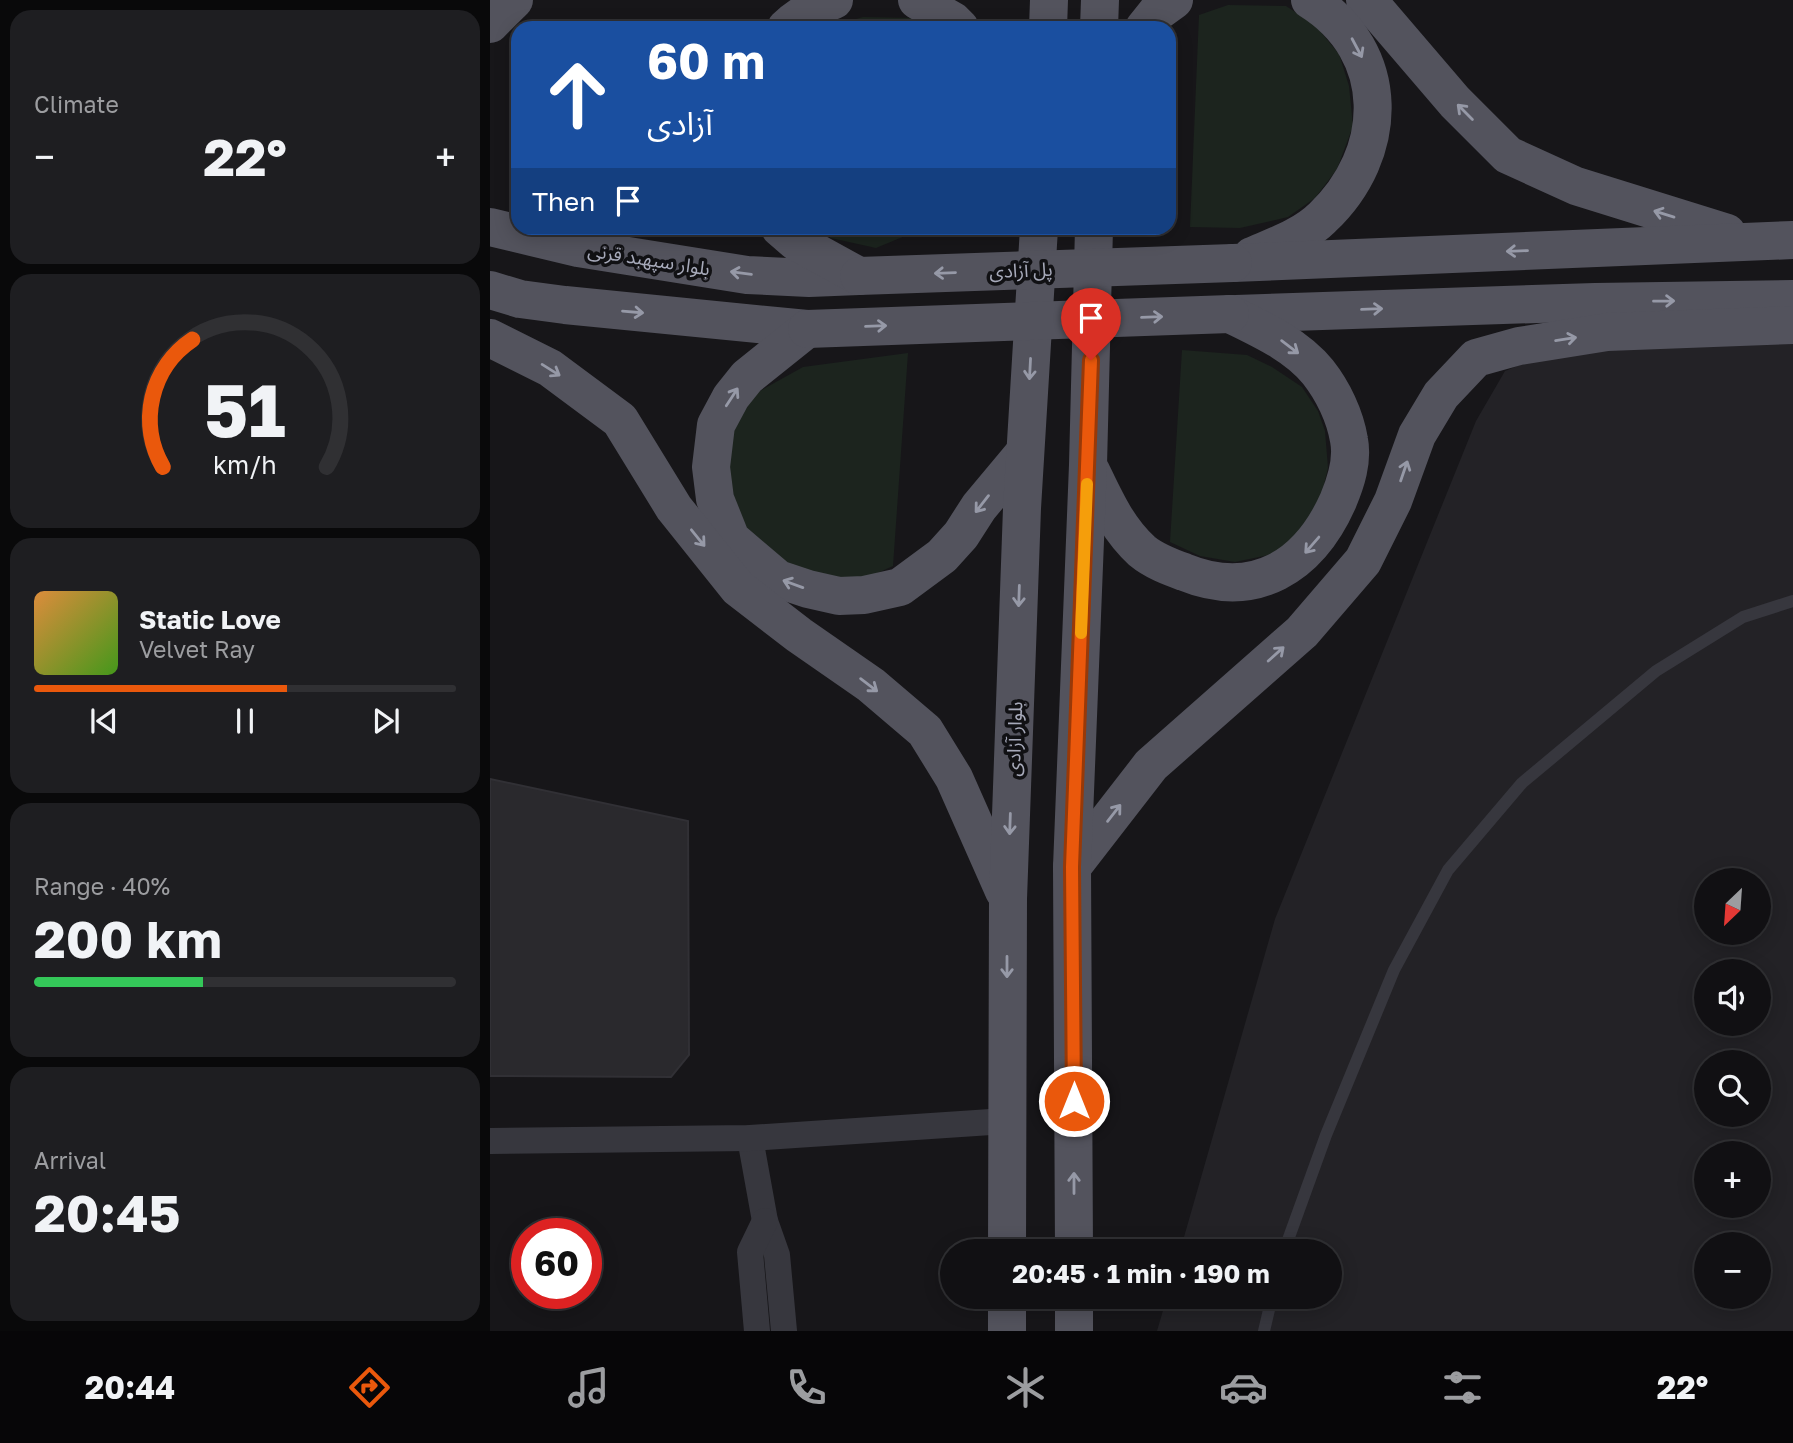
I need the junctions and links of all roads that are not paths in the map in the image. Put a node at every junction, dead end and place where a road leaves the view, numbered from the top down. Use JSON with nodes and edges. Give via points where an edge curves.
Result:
{"nodes":[{"id":1,"x":514,"y":0,"type":"edge"},
{"id":2,"x":834,"y":0,"type":"edge"},
{"id":3,"x":917,"y":0,"type":"edge"},
{"id":4,"x":1049,"y":0,"type":"edge"},
{"id":5,"x":1100,"y":0,"type":"edge"},
{"id":6,"x":1174,"y":0,"type":"edge"},
{"id":7,"x":1310,"y":0,"type":"edge"},
{"id":8,"x":1365,"y":0,"type":"edge"},
{"id":9,"x":792,"y":21,"type":"edge"},
{"id":10,"x":953,"y":21,"type":"edge"},
{"id":11,"x":1048,"y":21,"type":"edge"},
{"id":12,"x":1099,"y":21,"type":"edge"},
{"id":13,"x":1150,"y":21,"type":"edge"},
{"id":14,"x":490,"y":24,"type":"edge"},
{"id":15,"x":490,"y":228,"type":"edge"},
{"id":16,"x":511,"y":233,"type":"edge"},
{"id":17,"x":522,"y":235,"type":"edge"},
{"id":18,"x":788,"y":235,"type":"edge"},
{"id":19,"x":1039,"y":235,"type":"edge"},
{"id":20,"x":1094,"y":235,"type":"edge"},
{"id":21,"x":1793,"y":240,"type":"edge"},
{"id":22,"x":1752,"y":241,"type":"junction"},
{"id":23,"x":1234,"y":263,"type":"junction"},
{"id":24,"x":859,"y":276,"type":"junction"},
{"id":25,"x":809,"y":278,"type":"joint"},
{"id":26,"x":490,"y":290,"type":"edge"},
{"id":27,"x":1793,"y":299,"type":"edge"},
{"id":28,"x":1230,"y":314,"type":"junction"},
{"id":29,"x":1793,"y":325,"type":"edge"},
{"id":30,"x":807,"y":329,"type":"junction"},
{"id":31,"x":490,"y":338,"type":"edge"},
{"id":32,"x":1026,"y":452,"type":"junction"},
{"id":33,"x":1088,"y":465,"type":"junction"},
{"id":34,"x":1793,"y":601,"type":"edge"},
{"id":35,"x":1072,"y":867,"type":"junction"},
{"id":36,"x":1008,"y":899,"type":"junction"},
{"id":37,"x":1006,"y":1121,"type":"junction"},
{"id":38,"x":750,"y":1138,"type":"junction"},
{"id":39,"x":490,"y":1141,"type":"edge"},
{"id":40,"x":765,"y":1221,"type":"junction"},
{"id":41,"x":1007,"y":1239,"type":"edge"},
{"id":42,"x":1074,"y":1239,"type":"edge"},
{"id":43,"x":1288,"y":1239,"type":"edge"},
{"id":44,"x":1007,"y":1309,"type":"edge"},
{"id":45,"x":1074,"y":1309,"type":"edge"},
{"id":46,"x":1269,"y":1309,"type":"edge"},
{"id":47,"x":757,"y":1331,"type":"edge"},
{"id":48,"x":784,"y":1331,"type":"edge"},
{"id":49,"x":1007,"y":1331,"type":"edge"},
{"id":50,"x":1074,"y":1331,"type":"edge"},
{"id":51,"x":1264,"y":1331,"type":"edge"}],
"edges":[{"from":1,"to":14,"type":"main road"},
{"from":2,"to":9,"type":"main road"},
{"from":3,"to":10,"type":"main road"},
{"from":4,"to":11,"type":"main road"},
{"from":5,"to":12,"type":"main road"},
{"from":6,"to":13,"type":"main road"},
{"from":7,"to":23,"type":"main road","one_way":true,"via":[[1330,13],[1357,45],[1370,77],[1373,114],[1368,148],[1351,186],[1321,220]]},
{"from":22,"to":8,"type":"main road","one_way":true,"via":[[1576,186],[1508,155]]},
{"from":16,"to":15,"type":"main road","name":"بلوار سپهبد قرنی","one_way":true},
{"from":25,"to":17,"type":"main road","name":"بلوار سپهبد قرنی","one_way":true,"via":[[747,275]]},
{"from":18,"to":24,"type":"main road"},
{"from":19,"to":32,"type":"main road","name":"بلوار آزادی","one_way":true},
{"from":20,"to":33,"type":"main road"},
{"from":21,"to":22,"type":"main road","name":"پل آزادی"},
{"from":22,"to":23,"type":"main road","name":"پل آزادی","one_way":true},
{"from":23,"to":24,"type":"main road","name":"پل آزادی","one_way":true,"bridge":true},
{"from":24,"to":25,"type":"main road","name":"پل آزادی"},
{"from":26,"to":30,"type":"main road","one_way":true,"via":[[565,305]]},
{"from":28,"to":27,"type":"main road","one_way":true},
{"from":30,"to":28,"type":"main road","one_way":true,"bridge":true},
{"from":28,"to":33,"type":"main road","one_way":true,"via":[[1274,336],[1317,371],[1333,395],[1346,430],[1349,462],[1345,485],[1320,536],[1305,554],[1280,571],[1249,581],[1196,577],[1166,565],[1143,552],[1113,518]]},
{"from":35,"to":29,"type":"main road","one_way":true,"via":[[1151,765],[1302,632],[1363,561],[1394,501],[1417,435],[1441,395],[1476,358],[1607,332]]},
{"from":32,"to":30,"type":"main road","one_way":true,"via":[[942,556],[900,587],[839,596],[778,579],[731,539],[715,499],[711,467],[716,425],[731,397],[747,377]]},
{"from":31,"to":36,"type":"main road","one_way":true,"via":[[550,368],[620,420],[674,508],[738,588],[871,685],[925,731],[954,778]]},
{"from":32,"to":36,"type":"main road","name":"بلوار آزادی","one_way":true},
{"from":33,"to":35,"type":"main road"},
{"from":34,"to":43,"type":"lane","via":[[1743,618],[1656,671],[1522,783],[1448,870],[1394,970]]},
{"from":42,"to":35,"type":"main road","one_way":true},
{"from":36,"to":37,"type":"main road","name":"بلوار آزادی","one_way":true},
{"from":37,"to":38,"type":"street"},
{"from":37,"to":41,"type":"main road","name":"بلوار آزادی"},
{"from":38,"to":39,"type":"street"},
{"from":38,"to":40,"type":"street"},
{"from":40,"to":47,"type":"street","via":[[750,1252]]},
{"from":40,"to":48,"type":"street","via":[[777,1255]]},
{"from":44,"to":49,"type":"main road"},
{"from":45,"to":50,"type":"main road"},
{"from":46,"to":51,"type":"lane"}]}
